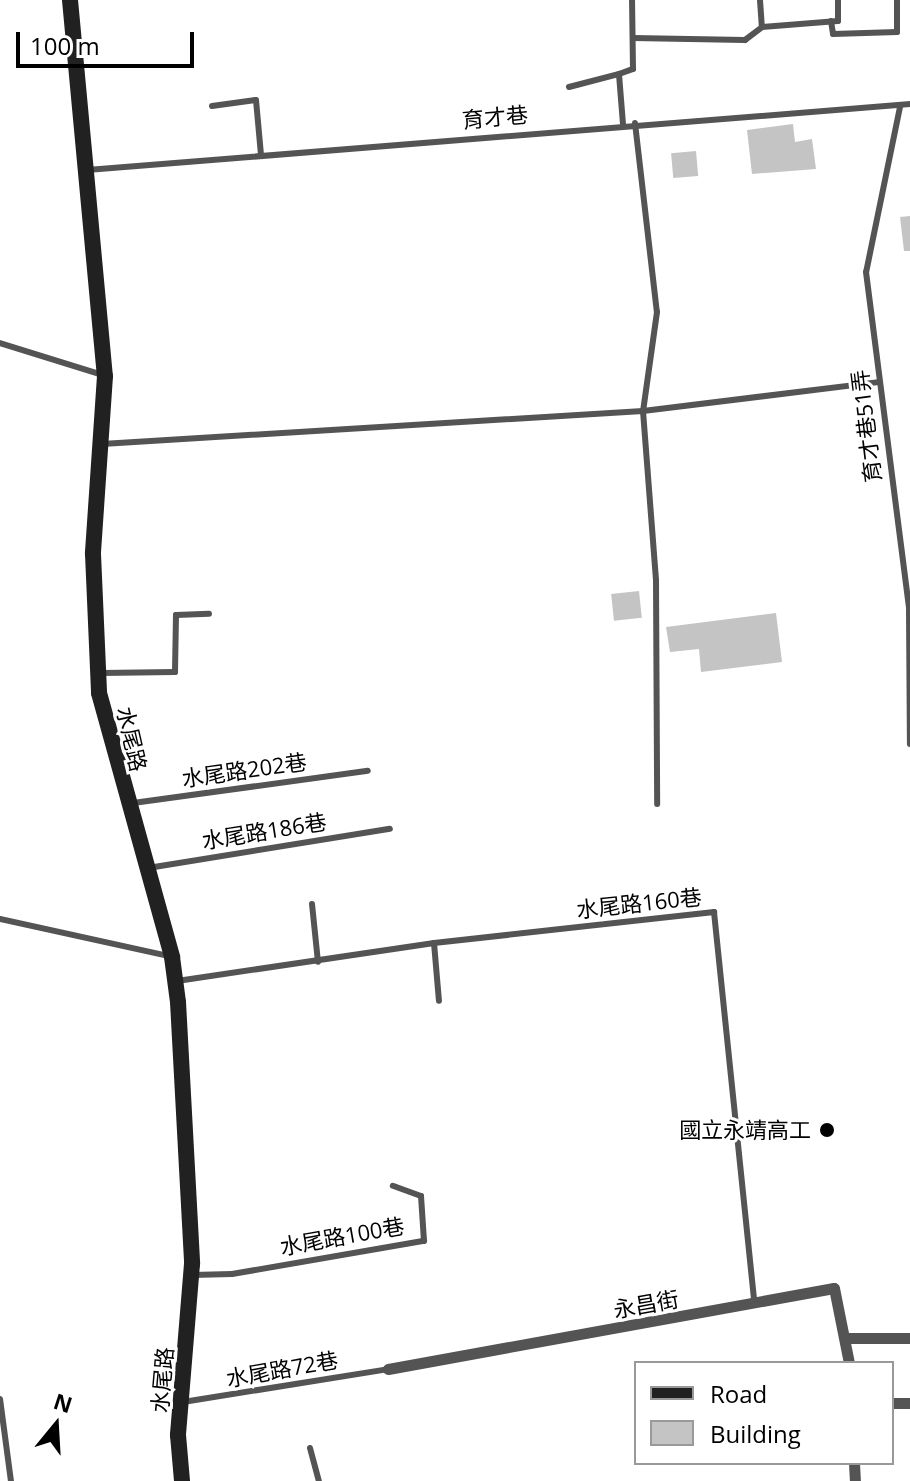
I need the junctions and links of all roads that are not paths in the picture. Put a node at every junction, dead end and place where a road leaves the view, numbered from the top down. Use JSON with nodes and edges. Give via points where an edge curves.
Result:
{"nodes":[{"id":1,"x":70,"y":0,"type":"edge"},
{"id":2,"x":632,"y":0,"type":"edge"},
{"id":3,"x":760,"y":0,"type":"edge"},
{"id":4,"x":838,"y":0,"type":"edge"},
{"id":5,"x":897,"y":0,"type":"edge"},
{"id":6,"x":831,"y":21,"type":"junction"},
{"id":7,"x":762,"y":27,"type":"junction"},
{"id":8,"x":633,"y":38,"type":"junction"},
{"id":9,"x":619,"y":74,"type":"junction"},
{"id":10,"x":569,"y":87,"type":"dead end"},
{"id":11,"x":910,"y":104,"type":"edge"},
{"id":12,"x":212,"y":106,"type":"dead end"},
{"id":13,"x":900,"y":107,"type":"junction"},
{"id":14,"x":635,"y":123,"type":"junction"},
{"id":15,"x":623,"y":124,"type":"junction"},
{"id":16,"x":261,"y":155,"type":"junction"},
{"id":17,"x":83,"y":171,"type":"junction"},
{"id":18,"x":0,"y":343,"type":"edge"},
{"id":19,"x":105,"y":376,"type":"junction"},
{"id":20,"x":878,"y":382,"type":"junction"},
{"id":21,"x":643,"y":411,"type":"junction"},
{"id":22,"x":102,"y":444,"type":"junction"},
{"id":23,"x":209,"y":614,"type":"dead end"},
{"id":24,"x":97,"y":673,"type":"junction"},
{"id":25,"x":910,"y":744,"type":"edge"},
{"id":26,"x":368,"y":771,"type":"dead end"},
{"id":27,"x":125,"y":804,"type":"junction"},
{"id":28,"x":657,"y":804,"type":"dead end"},
{"id":29,"x":390,"y":829,"type":"dead end"},
{"id":30,"x":145,"y":868,"type":"junction"},
{"id":31,"x":312,"y":904,"type":"dead end"},
{"id":32,"x":0,"y":919,"type":"edge"},
{"id":33,"x":434,"y":943,"type":"junction"},
{"id":34,"x":172,"y":957,"type":"junction"},
{"id":35,"x":318,"y":962,"type":"junction"},
{"id":36,"x":177,"y":981,"type":"junction"},
{"id":37,"x":439,"y":1001,"type":"dead end"},
{"id":38,"x":393,"y":1186,"type":"dead end"},
{"id":39,"x":192,"y":1275,"type":"junction"},
{"id":40,"x":755,"y":1305,"type":"junction"},
{"id":41,"x":848,"y":1338,"type":"junction"},
{"id":42,"x":910,"y":1338,"type":"edge"},
{"id":43,"x":849,"y":1361,"type":"edge"},
{"id":44,"x":388,"y":1369,"type":"joint"},
{"id":45,"x":0,"y":1399,"type":"edge"},
{"id":46,"x":183,"y":1402,"type":"junction"},
{"id":47,"x":3,"y":1445,"type":"edge"},
{"id":48,"x":310,"y":1448,"type":"dead end"},
{"id":49,"x":11,"y":1481,"type":"edge"},
{"id":50,"x":182,"y":1481,"type":"edge"},
{"id":51,"x":319,"y":1481,"type":"edge"}],
"edges":[{"from":1,"to":17,"type":"street","name":"水尾路"},
{"from":2,"to":8,"type":"lane"},
{"from":3,"to":7,"type":"lane"},
{"from":4,"to":6,"type":"lane","via":[[838,21]]},
{"from":5,"to":6,"type":"lane","via":[[897,32],[833,34]]},
{"from":6,"to":7,"type":"lane"},
{"from":7,"to":8,"type":"lane","via":[[745,40]]},
{"from":8,"to":9,"type":"lane","via":[[633,69]]},
{"from":9,"to":10,"type":"lane"},
{"from":9,"to":15,"type":"lane"},
{"from":11,"to":13,"type":"lane","name":"育才巷"},
{"from":12,"to":16,"type":"lane","via":[[256,100]]},
{"from":13,"to":14,"type":"lane","name":"育才巷"},
{"from":13,"to":20,"type":"lane","name":"育才巷51弄","via":[[867,255]]},
{"from":14,"to":15,"type":"lane","name":"育才巷"},
{"from":14,"to":21,"type":"lane","via":[[657,312]]},
{"from":15,"to":16,"type":"lane","name":"育才巷"},
{"from":16,"to":17,"type":"lane","name":"育才巷"},
{"from":17,"to":19,"type":"street","name":"水尾路"},
{"from":18,"to":19,"type":"lane"},
{"from":19,"to":22,"type":"street","name":"水尾路"},
{"from":20,"to":21,"type":"lane"},
{"from":20,"to":25,"type":"lane","name":"育才巷51弄","via":[[909,610]]},
{"from":21,"to":22,"type":"lane"},
{"from":21,"to":28,"type":"lane","via":[[656,581]]},
{"from":22,"to":24,"type":"street","name":"水尾路","via":[[93,554]]},
{"from":23,"to":24,"type":"lane","via":[[176,615],[175,672]]},
{"from":24,"to":27,"type":"street","name":"水尾路"},
{"from":26,"to":27,"type":"lane","name":"水尾路202巷"},
{"from":27,"to":30,"type":"street","name":"水尾路"},
{"from":29,"to":30,"type":"lane","name":"水尾路186巷"},
{"from":30,"to":34,"type":"street","name":"水尾路"},
{"from":31,"to":35,"type":"lane"},
{"from":32,"to":34,"type":"lane"},
{"from":33,"to":35,"type":"lane","name":"水尾路160巷"},
{"from":33,"to":37,"type":"lane"},
{"from":33,"to":40,"type":"lane","name":"水尾路160巷","via":[[714,912]]},
{"from":34,"to":36,"type":"street","name":"水尾路"},
{"from":35,"to":36,"type":"lane","name":"水尾路160巷"},
{"from":36,"to":39,"type":"street","name":"水尾路"},
{"from":38,"to":39,"type":"lane","name":"水尾路100巷","via":[[421,1196],[424,1241]]},
{"from":39,"to":46,"type":"street","name":"水尾路"},
{"from":40,"to":41,"type":"street","name":"永昌街","via":[[834,1288]]},
{"from":40,"to":44,"type":"street","name":"永昌街"},
{"from":41,"to":42,"type":"street"},
{"from":41,"to":43,"type":"street","name":"永昌街"},
{"from":44,"to":46,"type":"lane","name":"水尾路72巷"},
{"from":45,"to":47,"type":"lane"},
{"from":46,"to":50,"type":"street","name":"水尾路"},
{"from":47,"to":49,"type":"lane"},
{"from":48,"to":51,"type":"lane"}]}
